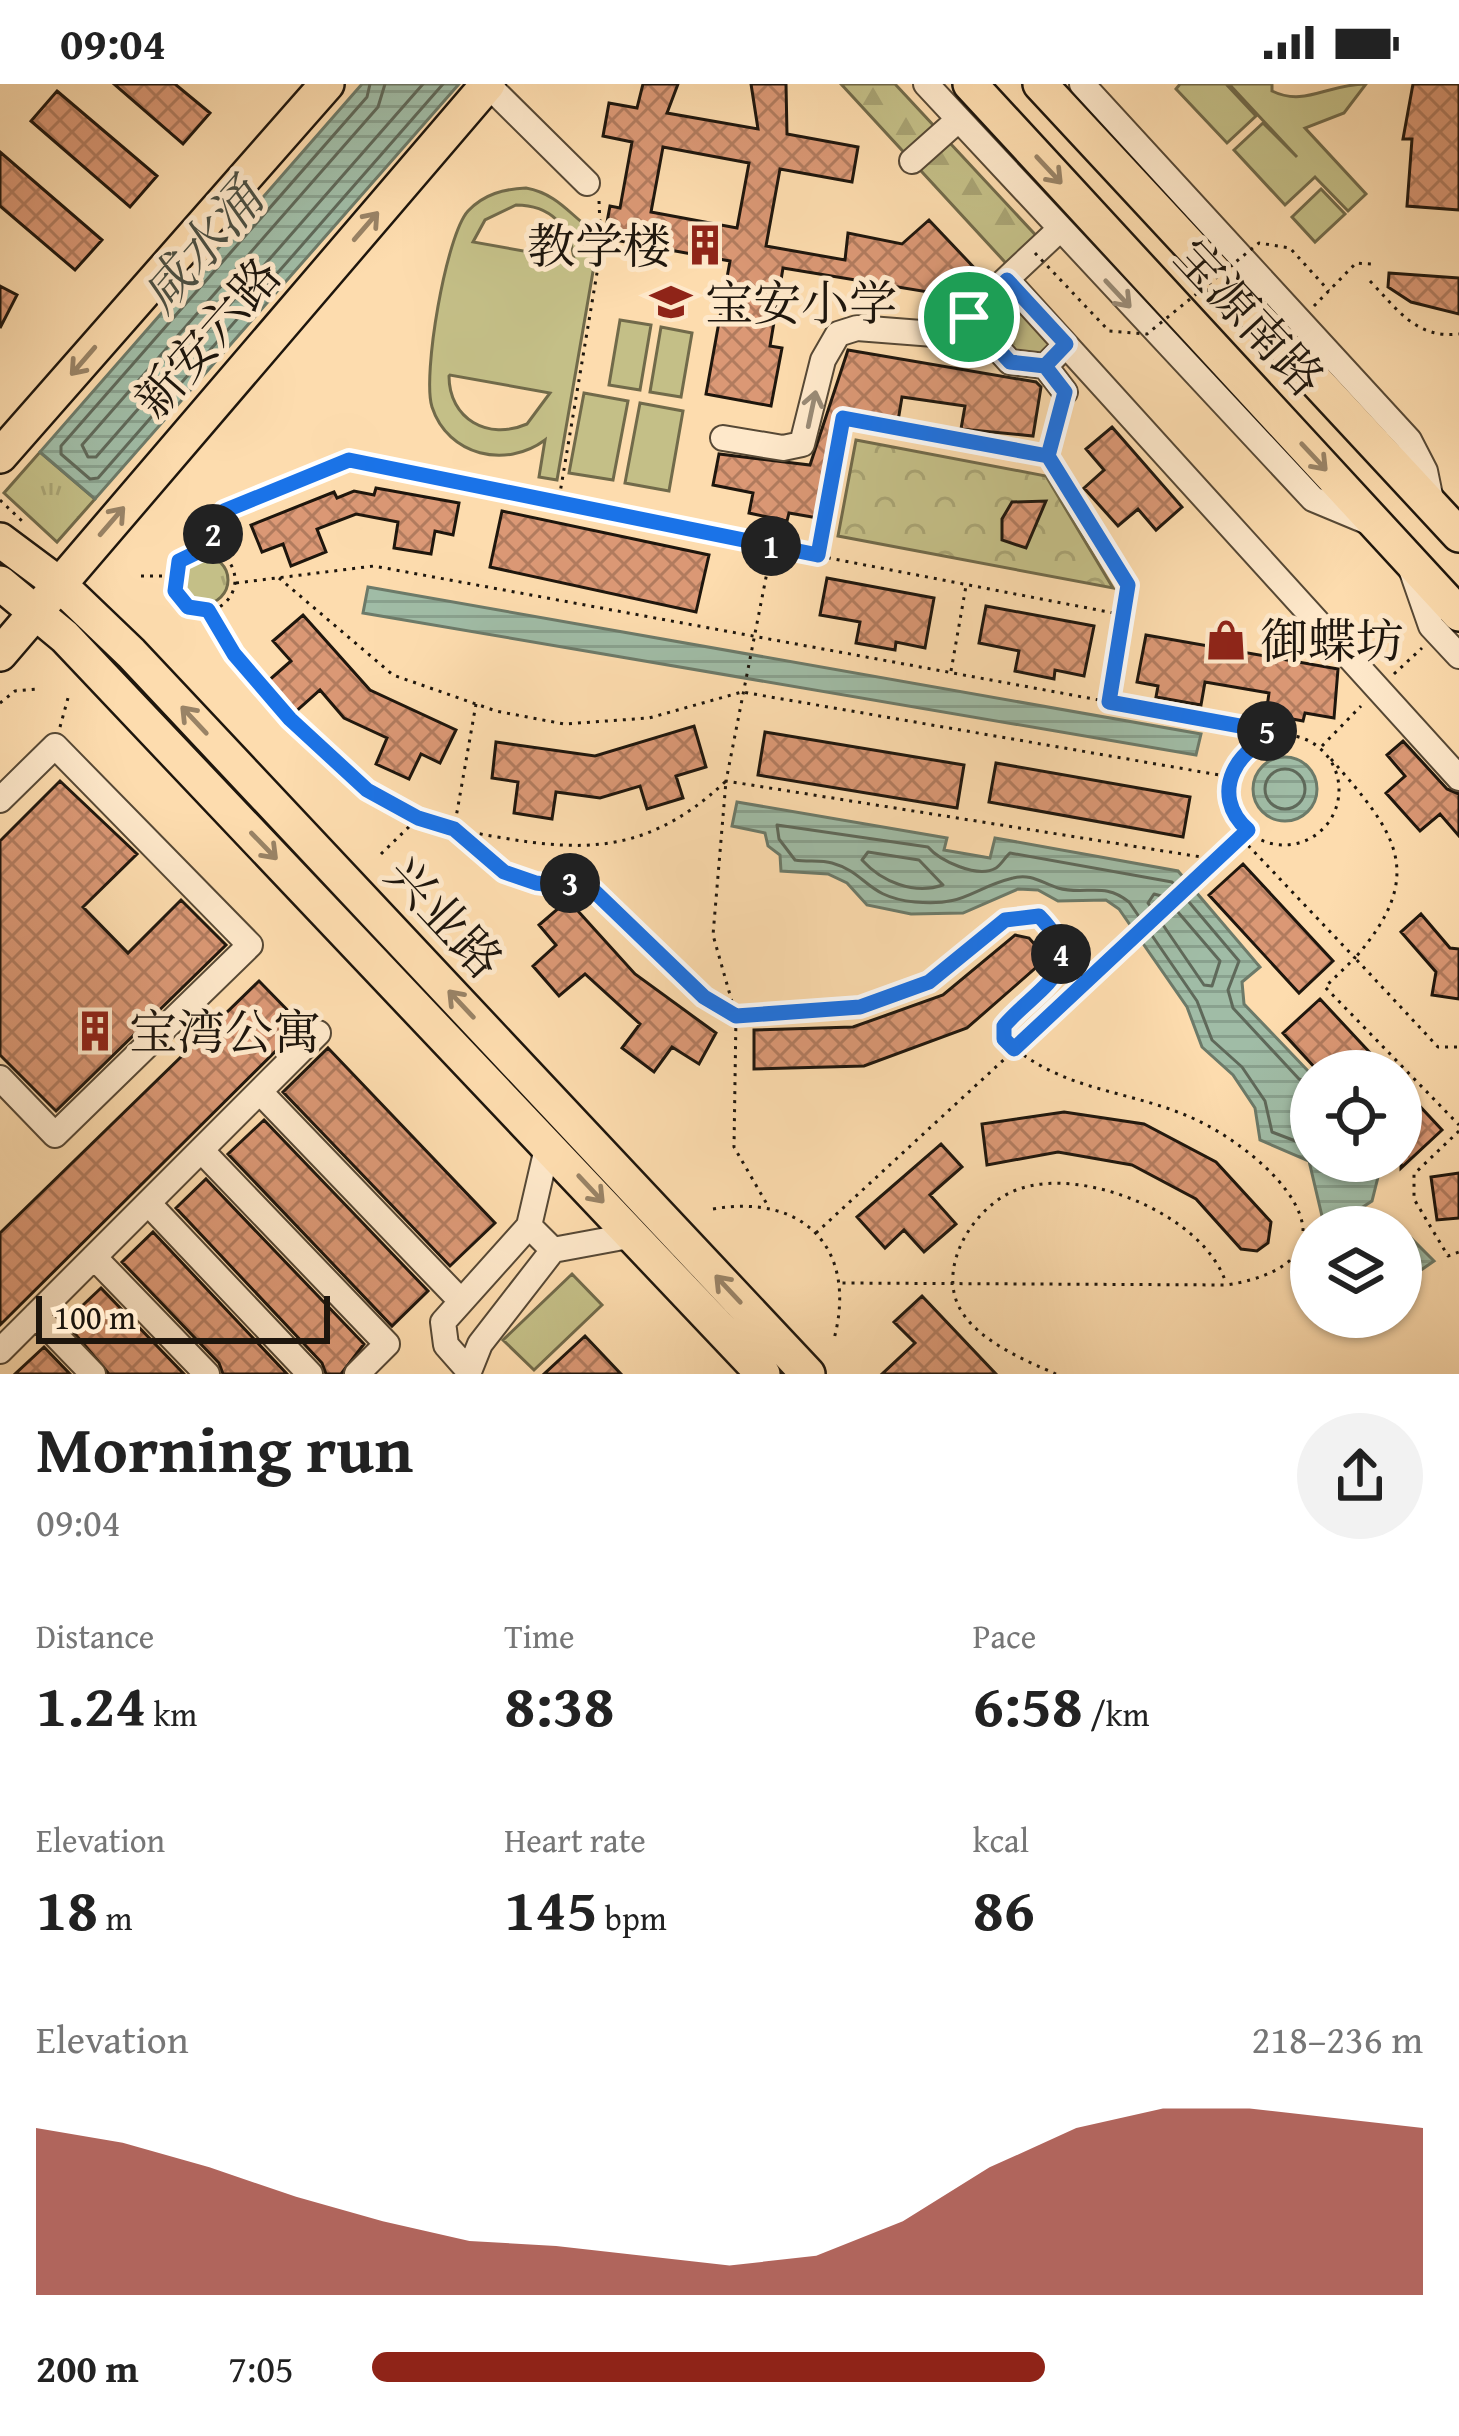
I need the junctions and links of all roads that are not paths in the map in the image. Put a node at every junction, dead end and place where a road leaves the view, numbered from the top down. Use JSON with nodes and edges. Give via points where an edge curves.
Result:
{"nodes":[{"id":1,"x":327,"y":84,"type":"edge"},
{"id":2,"x":488,"y":84,"type":"edge"},
{"id":3,"x":926,"y":84,"type":"edge"},
{"id":4,"x":970,"y":84,"type":"edge"},
{"id":5,"x":1040,"y":84,"type":"edge"},
{"id":6,"x":1082,"y":84,"type":"edge"},
{"id":7,"x":958,"y":120,"type":"junction"},
{"id":8,"x":912,"y":161,"type":"dead end"},
{"id":9,"x":587,"y":183,"type":"road end"},
{"id":10,"x":1142,"y":194,"type":"junction"},
{"id":11,"x":1101,"y":226,"type":"junction"},
{"id":12,"x":1059,"y":230,"type":"junction"},
{"id":13,"x":1007,"y":280,"type":"junction"},
{"id":14,"x":961,"y":321,"type":"junction"},
{"id":15,"x":1066,"y":344,"type":"junction"},
{"id":16,"x":1045,"y":366,"type":"junction"},
{"id":17,"x":1065,"y":392,"type":"road end"},
{"id":18,"x":723,"y":438,"type":"dead end"},
{"id":19,"x":0,"y":456,"type":"edge"},
{"id":20,"x":1447,"y":519,"type":"edge"},
{"id":21,"x":1376,"y":525,"type":"junction"},
{"id":22,"x":0,"y":540,"type":"edge"},
{"id":23,"x":1409,"y":561,"type":"junction"},
{"id":24,"x":0,"y":583,"type":"edge"},
{"id":25,"x":59,"y":584,"type":"junction"},
{"id":26,"x":37,"y":611,"type":"junction"},
{"id":27,"x":1459,"y":614,"type":"edge"},
{"id":28,"x":0,"y":654,"type":"edge"},
{"id":29,"x":1459,"y":656,"type":"edge"},
{"id":30,"x":1459,"y":778,"type":"edge"},
{"id":31,"x":0,"y":800,"type":"edge"},
{"id":32,"x":317,"y":1033,"type":"dead end"},
{"id":33,"x":0,"y":1078,"type":"edge"},
{"id":34,"x":260,"y":1091,"type":"junction"},
{"id":35,"x":531,"y":1103,"type":"junction"},
{"id":36,"x":548,"y":1144,"type":"junction"},
{"id":37,"x":201,"y":1150,"type":"junction"},
{"id":38,"x":148,"y":1203,"type":"junction"},
{"id":39,"x":529,"y":1226,"type":"junction"},
{"id":40,"x":634,"y":1235,"type":"junction"},
{"id":41,"x":553,"y":1250,"type":"junction"},
{"id":42,"x":94,"y":1257,"type":"junction"},
{"id":43,"x":460,"y":1300,"type":"junction"},
{"id":44,"x":37,"y":1315,"type":"junction"},
{"id":45,"x":0,"y":1351,"type":"edge"},
{"id":46,"x":468,"y":1372,"type":"edge"},
{"id":47,"x":93,"y":1374,"type":"edge"},
{"id":48,"x":207,"y":1374,"type":"edge"},
{"id":49,"x":310,"y":1374,"type":"edge"},
{"id":50,"x":358,"y":1374,"type":"edge"},
{"id":51,"x":763,"y":1374,"type":"edge"},
{"id":52,"x":808,"y":1374,"type":"edge"}],
"edges":[{"from":1,"to":19,"type":"main road","name":"新安六路","one_way":true},
{"from":2,"to":9,"type":"street"},
{"from":25,"to":2,"type":"main road","name":"新安六路","one_way":true},
{"from":3,"to":7,"type":"street"},
{"from":4,"to":11,"type":"main road","name":"宝源南路","one_way":true},
{"from":5,"to":10,"type":"main road","name":"宝源南路"},
{"from":6,"to":20,"type":"street","via":[[1409,440]]},
{"from":7,"to":8,"type":"street"},
{"from":7,"to":12,"type":"street"},
{"from":10,"to":11,"type":"main road","via":[[1122,184],[1107,189],[1095,210]]},
{"from":10,"to":20,"type":"main road","name":"宝源南路"},
{"from":11,"to":21,"type":"main road","name":"宝源南路","one_way":true},
{"from":12,"to":13,"type":"street"},
{"from":12,"to":21,"type":"street","one_way":true,"via":[[1312,500]]},
{"from":13,"to":14,"type":"street"},
{"from":13,"to":15,"type":"street"},
{"from":14,"to":16,"type":"street","via":[[1010,362]]},
{"from":18,"to":14,"type":"street","one_way":true,"via":[[802,444],[823,360],[838,334],[857,328],[940,338]]},
{"from":15,"to":16,"type":"street"},
{"from":15,"to":30,"type":"street"},
{"from":16,"to":17,"type":"street"},
{"from":21,"to":23,"type":"main road","name":"宝源南路"},
{"from":22,"to":25,"type":"main road","name":"兴业路"},
{"from":23,"to":27,"type":"main road","name":"宝源南路"},
{"from":23,"to":29,"type":"street","via":[[1431,626]]},
{"from":24,"to":26,"type":"main road","name":"兴业路"},
{"from":25,"to":26,"type":"main road","name":"新安六路"},
{"from":35,"to":25,"type":"main road","name":"兴业路","one_way":true,"via":[[131,653]]},
{"from":26,"to":28,"type":"main road","name":"新安六路"},
{"from":26,"to":35,"type":"main road","name":"兴业路","one_way":true},
{"from":31,"to":33,"type":"street","via":[[55,746],[250,945],[55,1135]]},
{"from":32,"to":34,"type":"street"},
{"from":34,"to":37,"type":"street"},
{"from":34,"to":43,"type":"street"},
{"from":35,"to":36,"type":"main road","name":"兴业路"},
{"from":52,"to":35,"type":"main road","name":"兴业路","one_way":true},
{"from":36,"to":39,"type":"street"},
{"from":36,"to":40,"type":"main road","name":"兴业路","one_way":true},
{"from":37,"to":38,"type":"street"},
{"from":37,"to":50,"type":"street","via":[[387,1344]]},
{"from":38,"to":42,"type":"street"},
{"from":38,"to":49,"type":"street"},
{"from":39,"to":41,"type":"street"},
{"from":39,"to":43,"type":"street"},
{"from":40,"to":41,"type":"street"},
{"from":40,"to":51,"type":"main road","name":"兴业路"},
{"from":41,"to":46,"type":"street","via":[[480,1344]]},
{"from":42,"to":44,"type":"street"},
{"from":42,"to":48,"type":"street"},
{"from":43,"to":46,"type":"street","via":[[441,1329]]},
{"from":44,"to":45,"type":"street"},
{"from":44,"to":47,"type":"street"}]}
